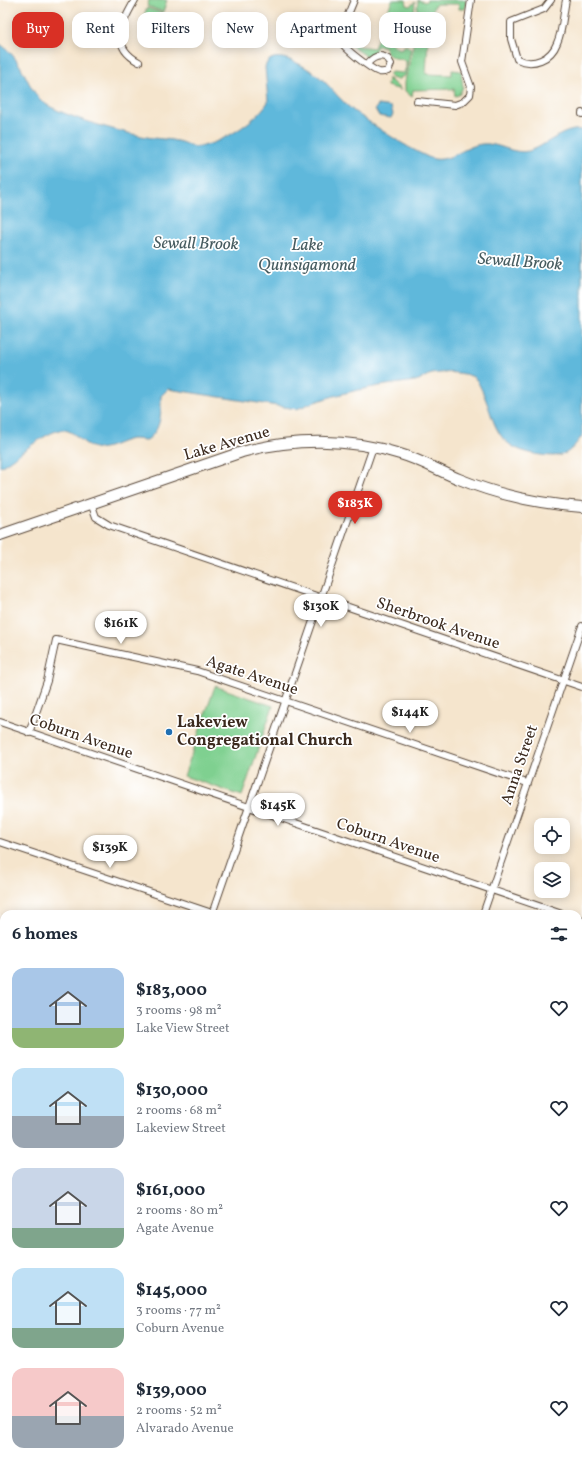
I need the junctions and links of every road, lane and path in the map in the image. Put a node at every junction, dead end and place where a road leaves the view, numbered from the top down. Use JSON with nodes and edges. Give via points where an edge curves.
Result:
{"nodes":[{"id":1,"x":135,"y":0,"type":"edge"},
{"id":2,"x":354,"y":0,"type":"edge"},
{"id":3,"x":471,"y":0,"type":"edge"},
{"id":4,"x":550,"y":0,"type":"edge"},
{"id":5,"x":566,"y":0,"type":"edge"},
{"id":6,"x":139,"y":62,"type":"dead end"},
{"id":7,"x":367,"y":64,"type":"dead end"},
{"id":8,"x":417,"y":101,"type":"dead end"},
{"id":9,"x":373,"y":447,"type":"junction"},
{"id":10,"x":91,"y":504,"type":"junction"},
{"id":11,"x":582,"y":507,"type":"edge"},
{"id":12,"x":0,"y":535,"type":"edge"},
{"id":13,"x":322,"y":598,"type":"junction"},
{"id":14,"x":582,"y":626,"type":"edge"},
{"id":15,"x":563,"y":680,"type":"junction"},
{"id":16,"x":582,"y":687,"type":"edge"},
{"id":17,"x":287,"y":701,"type":"junction"},
{"id":18,"x":0,"y":722,"type":"edge"},
{"id":19,"x":29,"y":732,"type":"junction"},
{"id":20,"x":527,"y":783,"type":"junction"},
{"id":21,"x":249,"y":808,"type":"junction"},
{"id":22,"x":0,"y":842,"type":"edge"},
{"id":23,"x":491,"y":890,"type":"junction"},
{"id":24,"x":201,"y":910,"type":"edge"},
{"id":25,"x":214,"y":910,"type":"edge"},
{"id":26,"x":484,"y":910,"type":"edge"},
{"id":27,"x":550,"y":910,"type":"edge"}],
"edges":[{"from":1,"to":6,"type":"street","via":[[123,23],[120,36],[126,51]]},
{"from":2,"to":7,"type":"street","via":[[340,41]]},
{"from":3,"to":8,"type":"street","via":[[462,62],[471,88],[470,95],[455,105]]},
{"from":4,"to":5,"type":"street","via":[[544,9],[511,22],[511,40],[517,59],[527,64],[543,59],[556,46]]},
{"from":9,"to":10,"type":"main road","name":"Lake Avenue","via":[[309,442],[269,445],[228,456]]},
{"from":9,"to":11,"type":"main road","name":"Lake Avenue","via":[[409,456],[458,479],[505,495],[547,504]]},
{"from":9,"to":13,"type":"street"},
{"from":10,"to":12,"type":"main road","name":"Lake Avenue"},
{"from":10,"to":13,"type":"street","name":"Sherbrook Avenue","via":[[96,517],[109,525]]},
{"from":13,"to":15,"type":"street","name":"Sherbrook Avenue"},
{"from":13,"to":17,"type":"street"},
{"from":14,"to":15,"type":"street","name":"Anna Street"},
{"from":15,"to":16,"type":"street","name":"Sherbrook Avenue"},
{"from":15,"to":20,"type":"street","name":"Anna Street"},
{"from":17,"to":19,"type":"street","name":"Agate Avenue","via":[[197,671],[56,640],[47,681]]},
{"from":17,"to":20,"type":"street","name":"Agate Avenue"},
{"from":17,"to":21,"type":"street"},
{"from":18,"to":19,"type":"street","name":"Coburn Avenue"},
{"from":19,"to":21,"type":"street","name":"Coburn Avenue"},
{"from":20,"to":23,"type":"street","name":"Anna Street"},
{"from":21,"to":23,"type":"street","name":"Coburn Avenue"},
{"from":21,"to":25,"type":"street"},
{"from":22,"to":24,"type":"street"},
{"from":23,"to":26,"type":"street","name":"Anna Street"},
{"from":23,"to":27,"type":"street","name":"Coburn Avenue"}]}
